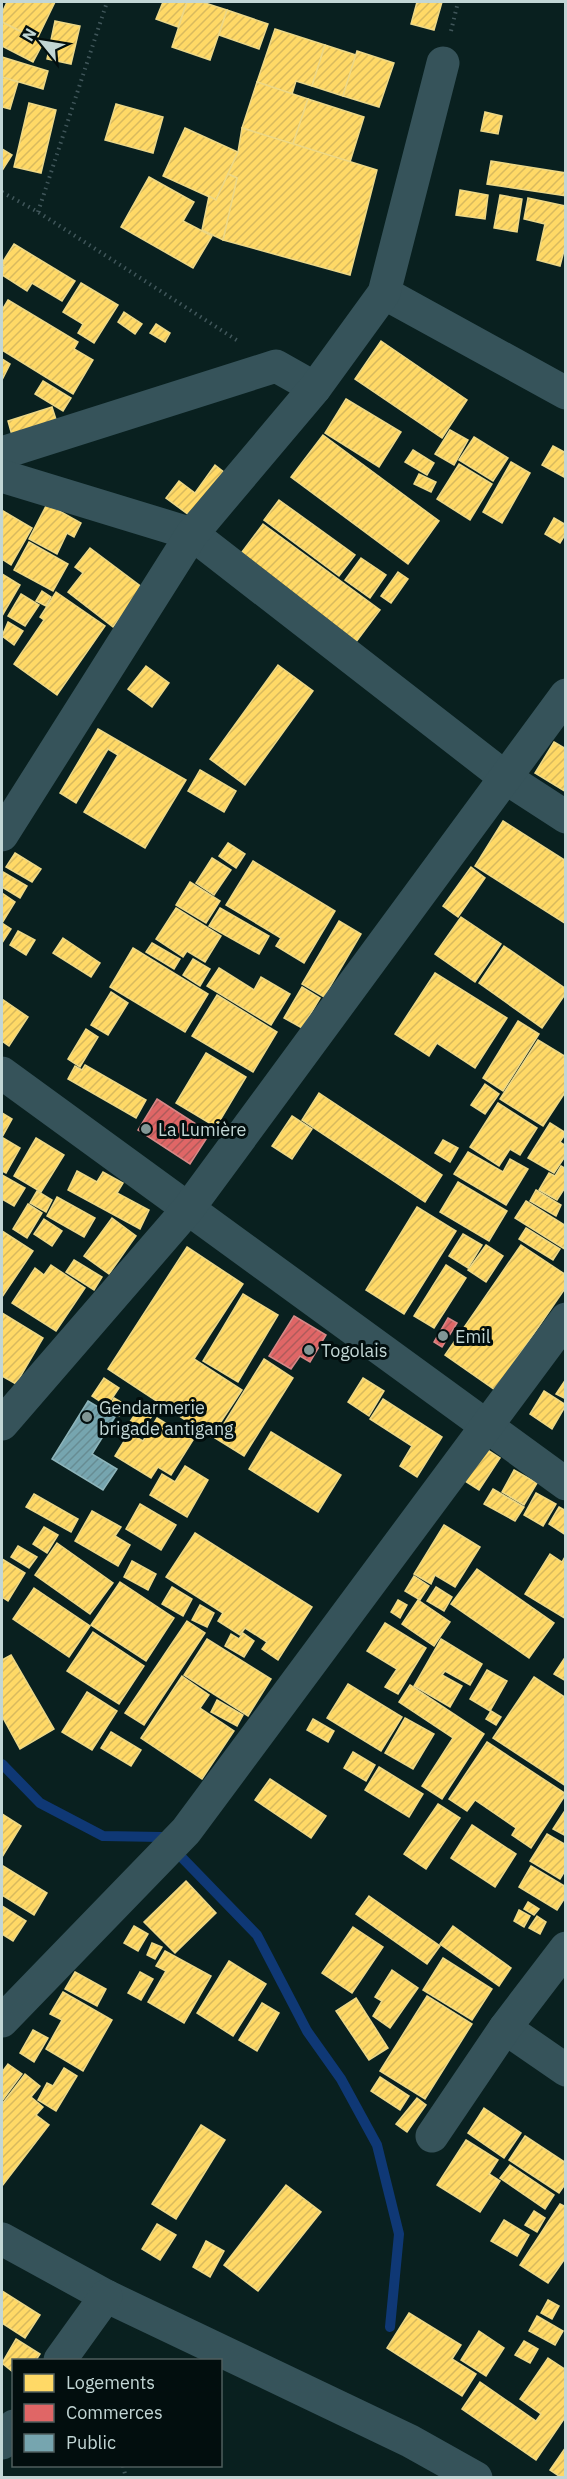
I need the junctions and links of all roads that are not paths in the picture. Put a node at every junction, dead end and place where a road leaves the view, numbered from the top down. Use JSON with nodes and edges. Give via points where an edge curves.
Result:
{"nodes":[{"id":1,"x":443,"y":63,"type":"dead end"},
{"id":2,"x":384,"y":293,"type":"junction"},
{"id":3,"x":315,"y":388,"type":"junction"},
{"id":4,"x":566,"y":393,"type":"edge"},
{"id":5,"x":2,"y":453,"type":"edge"},
{"id":6,"x":2,"y":476,"type":"edge"},
{"id":7,"x":192,"y":534,"type":"junction"},
{"id":8,"x":566,"y":695,"type":"edge"},
{"id":9,"x":506,"y":778,"type":"junction"},
{"id":10,"x":566,"y":817,"type":"edge"},
{"id":11,"x":2,"y":835,"type":"edge"},
{"id":12,"x":2,"y":1073,"type":"edge"},
{"id":13,"x":188,"y":1209,"type":"junction"},
{"id":14,"x":566,"y":1319,"type":"edge"},
{"id":15,"x":2,"y":1424,"type":"edge"},
{"id":16,"x":487,"y":1426,"type":"junction"},
{"id":17,"x":566,"y":1484,"type":"edge"},
{"id":18,"x":566,"y":1948,"type":"edge"},
{"id":19,"x":2,"y":2021,"type":"edge"},
{"id":20,"x":506,"y":2028,"type":"junction"},
{"id":21,"x":566,"y":2070,"type":"edge"},
{"id":22,"x":432,"y":2136,"type":"dead end"},
{"id":23,"x":2,"y":2239,"type":"edge"},
{"id":24,"x":106,"y":2296,"type":"junction"},
{"id":25,"x":61,"y":2359,"type":"edge"},
{"id":26,"x":12,"y":2429,"type":"edge"},
{"id":27,"x":2,"y":2443,"type":"edge"},
{"id":28,"x":476,"y":2478,"type":"edge"}],
"edges":[{"from":1,"to":2,"type":"street"},
{"from":2,"to":3,"type":"street"},
{"from":2,"to":4,"type":"street"},
{"from":3,"to":5,"type":"street","via":[[276,366]]},
{"from":3,"to":7,"type":"street"},
{"from":6,"to":7,"type":"street"},
{"from":7,"to":9,"type":"street"},
{"from":7,"to":11,"type":"street"},
{"from":8,"to":9,"type":"street"},
{"from":9,"to":10,"type":"street"},
{"from":9,"to":13,"type":"street"},
{"from":12,"to":13,"type":"street"},
{"from":13,"to":15,"type":"street"},
{"from":13,"to":16,"type":"street"},
{"from":14,"to":16,"type":"street"},
{"from":16,"to":17,"type":"street"},
{"from":16,"to":19,"type":"street","via":[[186,1831]]},
{"from":18,"to":20,"type":"street"},
{"from":20,"to":21,"type":"street"},
{"from":20,"to":22,"type":"street"},
{"from":23,"to":24,"type":"street"},
{"from":24,"to":25,"type":"street"},
{"from":24,"to":28,"type":"street","via":[[410,2440]]},
{"from":26,"to":27,"type":"street"}]}
